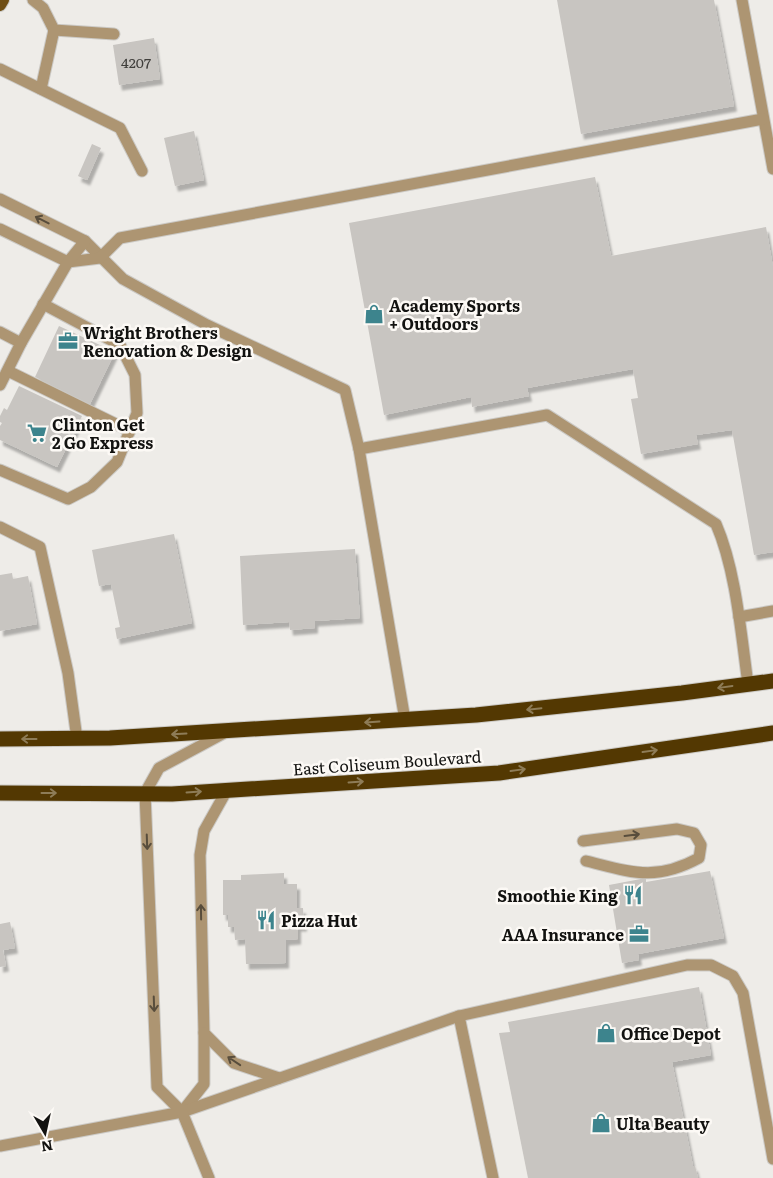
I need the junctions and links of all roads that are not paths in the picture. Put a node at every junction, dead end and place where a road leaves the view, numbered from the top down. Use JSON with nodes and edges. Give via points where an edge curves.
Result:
{"nodes":[{"id":1,"x":3,"y":0,"type":"edge"},
{"id":2,"x":33,"y":0,"type":"edge"},
{"id":3,"x":742,"y":0,"type":"edge"},
{"id":4,"x":0,"y":5,"type":"edge"},
{"id":5,"x":54,"y":30,"type":"junction"},
{"id":6,"x":114,"y":34,"type":"dead end"},
{"id":7,"x":0,"y":69,"type":"edge"},
{"id":8,"x":41,"y":89,"type":"junction"},
{"id":9,"x":763,"y":119,"type":"junction"},
{"id":10,"x":773,"y":169,"type":"edge"},
{"id":11,"x":142,"y":171,"type":"dead end"},
{"id":12,"x":0,"y":198,"type":"edge"},
{"id":13,"x":0,"y":229,"type":"edge"},
{"id":14,"x":84,"y":241,"type":"junction"},
{"id":15,"x":100,"y":258,"type":"junction"},
{"id":16,"x":68,"y":262,"type":"junction"},
{"id":17,"x":43,"y":304,"type":"junction"},
{"id":18,"x":0,"y":332,"type":"edge"},
{"id":19,"x":22,"y":343,"type":"junction"},
{"id":20,"x":8,"y":371,"type":"junction"},
{"id":21,"x":0,"y":385,"type":"edge"},
{"id":22,"x":130,"y":430,"type":"junction"},
{"id":23,"x":359,"y":448,"type":"junction"},
{"id":24,"x":0,"y":470,"type":"edge"},
{"id":25,"x":0,"y":527,"type":"edge"},
{"id":26,"x":773,"y":611,"type":"edge"},
{"id":27,"x":739,"y":617,"type":"junction"},
{"id":28,"x":773,"y":681,"type":"edge"},
{"id":29,"x":748,"y":684,"type":"junction"},
{"id":30,"x":405,"y":720,"type":"junction"},
{"id":31,"x":227,"y":731,"type":"junction"},
{"id":32,"x":773,"y":733,"type":"edge"},
{"id":33,"x":77,"y":738,"type":"junction"},
{"id":34,"x":0,"y":739,"type":"edge"},
{"id":35,"x":227,"y":790,"type":"junction"},
{"id":36,"x":0,"y":793,"type":"edge"},
{"id":37,"x":145,"y":793,"type":"junction"},
{"id":38,"x":584,"y":841,"type":"dead end"},
{"id":39,"x":586,"y":860,"type":"dead end"},
{"id":40,"x":459,"y":1016,"type":"junction"},
{"id":41,"x":204,"y":1033,"type":"junction"},
{"id":42,"x":279,"y":1078,"type":"junction"},
{"id":43,"x":182,"y":1112,"type":"junction"},
{"id":44,"x":0,"y":1146,"type":"edge"},
{"id":45,"x":773,"y":1159,"type":"edge"},
{"id":46,"x":209,"y":1178,"type":"edge"},
{"id":47,"x":493,"y":1178,"type":"edge"}],
"edges":[{"from":1,"to":4,"type":"main road"},
{"from":2,"to":5,"type":"lane","via":[[43,8]]},
{"from":3,"to":9,"type":"lane"},
{"from":5,"to":6,"type":"lane"},
{"from":5,"to":8,"type":"lane"},
{"from":7,"to":8,"type":"lane"},
{"from":8,"to":11,"type":"lane","via":[[120,128]]},
{"from":9,"to":10,"type":"lane"},
{"from":9,"to":15,"type":"lane","via":[[120,238]]},
{"from":14,"to":12,"type":"lane","one_way":true},
{"from":13,"to":16,"type":"lane"},
{"from":14,"to":15,"type":"lane"},
{"from":14,"to":16,"type":"lane"},
{"from":15,"to":16,"type":"lane"},
{"from":15,"to":23,"type":"lane","via":[[123,279],[207,325],[345,390]]},
{"from":16,"to":17,"type":"lane"},
{"from":17,"to":19,"type":"lane"},
{"from":17,"to":22,"type":"lane","via":[[120,345],[135,375],[137,413]]},
{"from":18,"to":19,"type":"lane"},
{"from":19,"to":20,"type":"lane"},
{"from":20,"to":21,"type":"lane"},
{"from":20,"to":22,"type":"lane"},
{"from":22,"to":24,"type":"lane","via":[[117,462],[91,488],[68,499]]},
{"from":23,"to":27,"type":"lane","via":[[548,415],[716,524],[724,543]]},
{"from":23,"to":30,"type":"lane"},
{"from":25,"to":33,"type":"lane","via":[[40,547],[68,673]]},
{"from":26,"to":27,"type":"lane"},
{"from":27,"to":29,"type":"lane"},
{"from":28,"to":29,"type":"highway"},
{"from":29,"to":30,"type":"highway","one_way":true,"via":[[682,694]]},
{"from":30,"to":31,"type":"highway","one_way":true},
{"from":31,"to":33,"type":"highway","one_way":true},
{"from":31,"to":37,"type":"lane","via":[[159,768]]},
{"from":35,"to":32,"type":"highway","name":"East Coliseum Boulevard","one_way":true,"via":[[499,773]]},
{"from":33,"to":34,"type":"highway","one_way":true},
{"from":37,"to":35,"type":"highway","name":"East Coliseum Boulevard","one_way":true},
{"from":41,"to":35,"type":"lane","one_way":true,"via":[[200,855],[204,832]]},
{"from":36,"to":37,"type":"highway","name":"East Coliseum Boulevard","one_way":true},
{"from":37,"to":43,"type":"lane","one_way":true,"via":[[157,1087]]},
{"from":38,"to":39,"type":"lane","one_way":true,"via":[[677,829],[694,833],[701,845],[699,858],[680,869],[647,874]]},
{"from":40,"to":42,"type":"lane"},
{"from":40,"to":45,"type":"lane","via":[[686,965],[711,965],[733,976],[743,993]]},
{"from":40,"to":47,"type":"lane"},
{"from":42,"to":41,"type":"lane","one_way":true,"via":[[234,1063]]},
{"from":41,"to":43,"type":"lane","via":[[204,1084]]},
{"from":42,"to":43,"type":"lane"},
{"from":43,"to":44,"type":"lane"},
{"from":43,"to":46,"type":"lane"}]}
